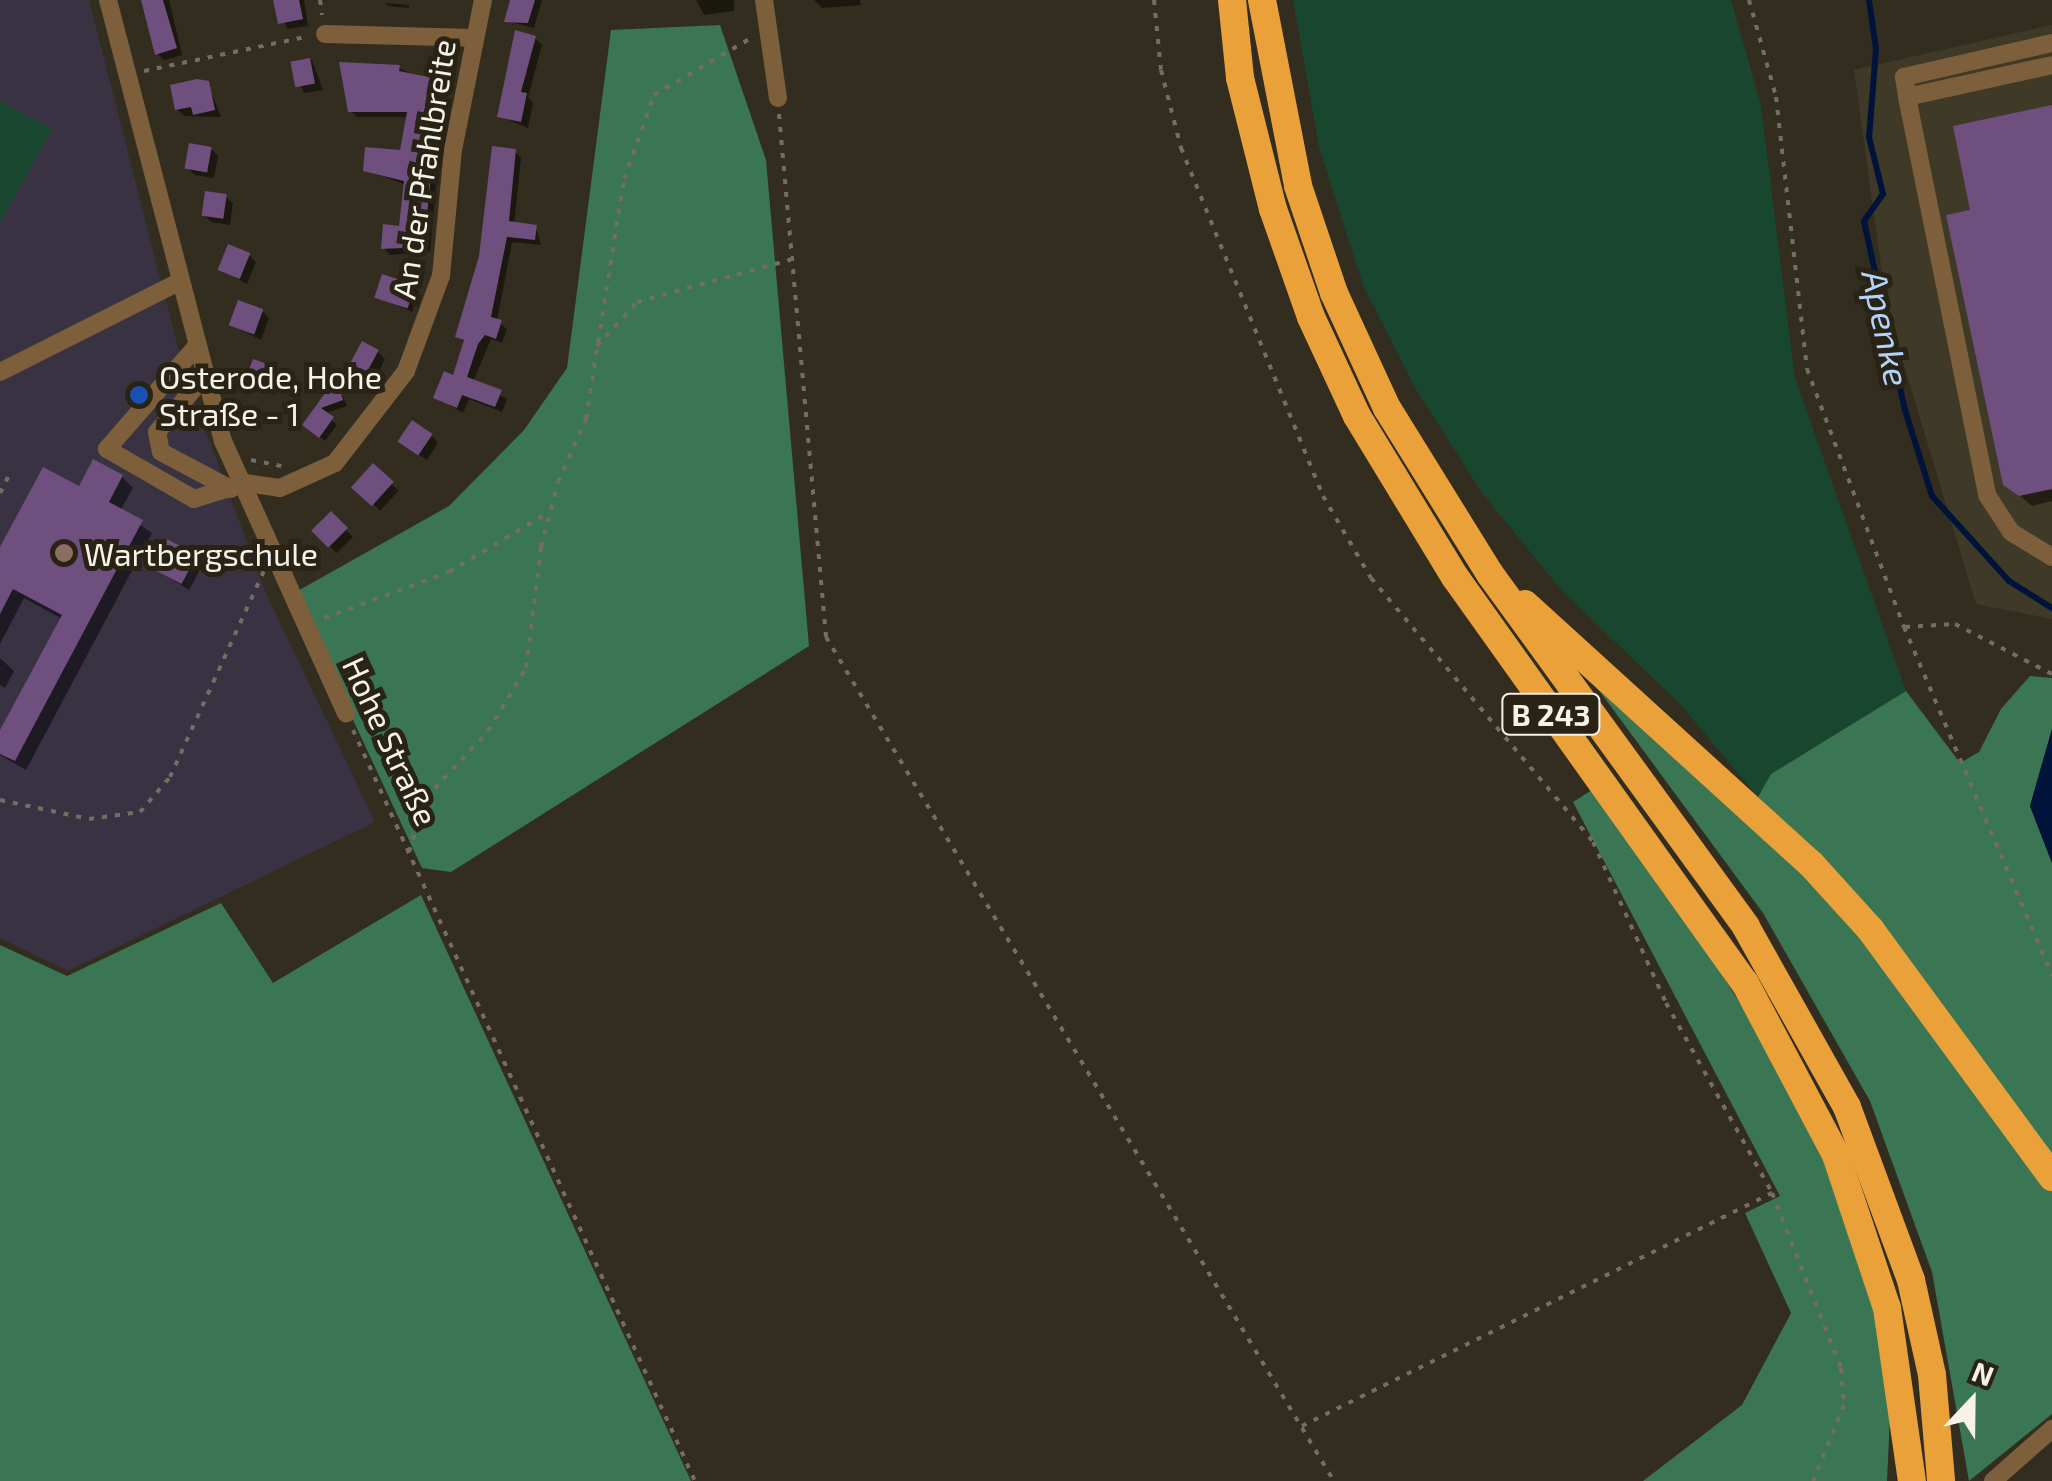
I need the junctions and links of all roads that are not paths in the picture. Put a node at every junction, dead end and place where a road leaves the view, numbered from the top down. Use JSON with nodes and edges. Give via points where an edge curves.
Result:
{"nodes":[{"id":1,"x":108,"y":0,"type":"edge"},
{"id":2,"x":483,"y":0,"type":"edge"},
{"id":3,"x":764,"y":0,"type":"edge"},
{"id":4,"x":1232,"y":0,"type":"edge"},
{"id":5,"x":1262,"y":0,"type":"edge"},
{"id":6,"x":325,"y":34,"type":"road end"},
{"id":7,"x":474,"y":38,"type":"junction"},
{"id":8,"x":2052,"y":43,"type":"edge"},
{"id":9,"x":2052,"y":65,"type":"edge"},
{"id":10,"x":1908,"y":97,"type":"junction"},
{"id":11,"x":778,"y":98,"type":"road end"},
{"id":12,"x":177,"y":283,"type":"junction"},
{"id":13,"x":195,"y":348,"type":"junction"},
{"id":14,"x":0,"y":372,"type":"edge"},
{"id":15,"x":204,"y":378,"type":"junction"},
{"id":16,"x":232,"y":489,"type":"junction"},
{"id":17,"x":2052,"y":557,"type":"edge"},
{"id":18,"x":1490,"y":574,"type":"junction"},
{"id":19,"x":346,"y":714,"type":"road end"},
{"id":20,"x":2052,"y":1177,"type":"edge"},
{"id":21,"x":2052,"y":1429,"type":"edge"},
{"id":22,"x":1912,"y":1470,"type":"edge"},
{"id":23,"x":1941,"y":1481,"type":"edge"},
{"id":24,"x":1994,"y":1481,"type":"edge"}],
"edges":[{"from":1,"to":12,"type":"street","name":"Hohe Straße"},
{"from":2,"to":7,"type":"street","name":"An der Pfahlbreite"},
{"from":3,"to":11,"type":"street"},
{"from":4,"to":22,"type":"highway","number":"B 243","via":[[1258,157],[1332,367],[1406,504],[1698,912],[1804,1090],[1878,1276]]},
{"from":5,"to":18,"type":"highway","number":"B 243","via":[[1290,153],[1334,293],[1412,453]]},
{"from":6,"to":7,"type":"street"},
{"from":7,"to":16,"type":"street","name":"An der Pfahlbreite","via":[[453,150],[441,276],[406,372],[336,463],[280,488]]},
{"from":8,"to":10,"type":"street","via":[[1904,77]]},
{"from":9,"to":10,"type":"street"},
{"from":10,"to":17,"type":"street","via":[[1988,495],[2011,532]]},
{"from":12,"to":13,"type":"street","name":"Hohe Straße"},
{"from":12,"to":14,"type":"street"},
{"from":13,"to":15,"type":"street","name":"Hohe Straße"},
{"from":13,"to":16,"type":"street","name":"An der Pfahlbreite","via":[[107,449],[194,499]]},
{"from":15,"to":16,"type":"street","name":"Hohe Straße"},
{"from":15,"to":16,"type":"street","via":[[156,432],[161,452]]},
{"from":16,"to":19,"type":"street","name":"Hohe Straße","via":[[272,553]]},
{"from":18,"to":20,"type":"highway","via":[[1811,864],[1870,929]]},
{"from":18,"to":23,"type":"highway","number":"B 243","via":[[1746,928],[1818,1050],[1895,1225],[1932,1376]]},
{"from":21,"to":24,"type":"street"}]}
